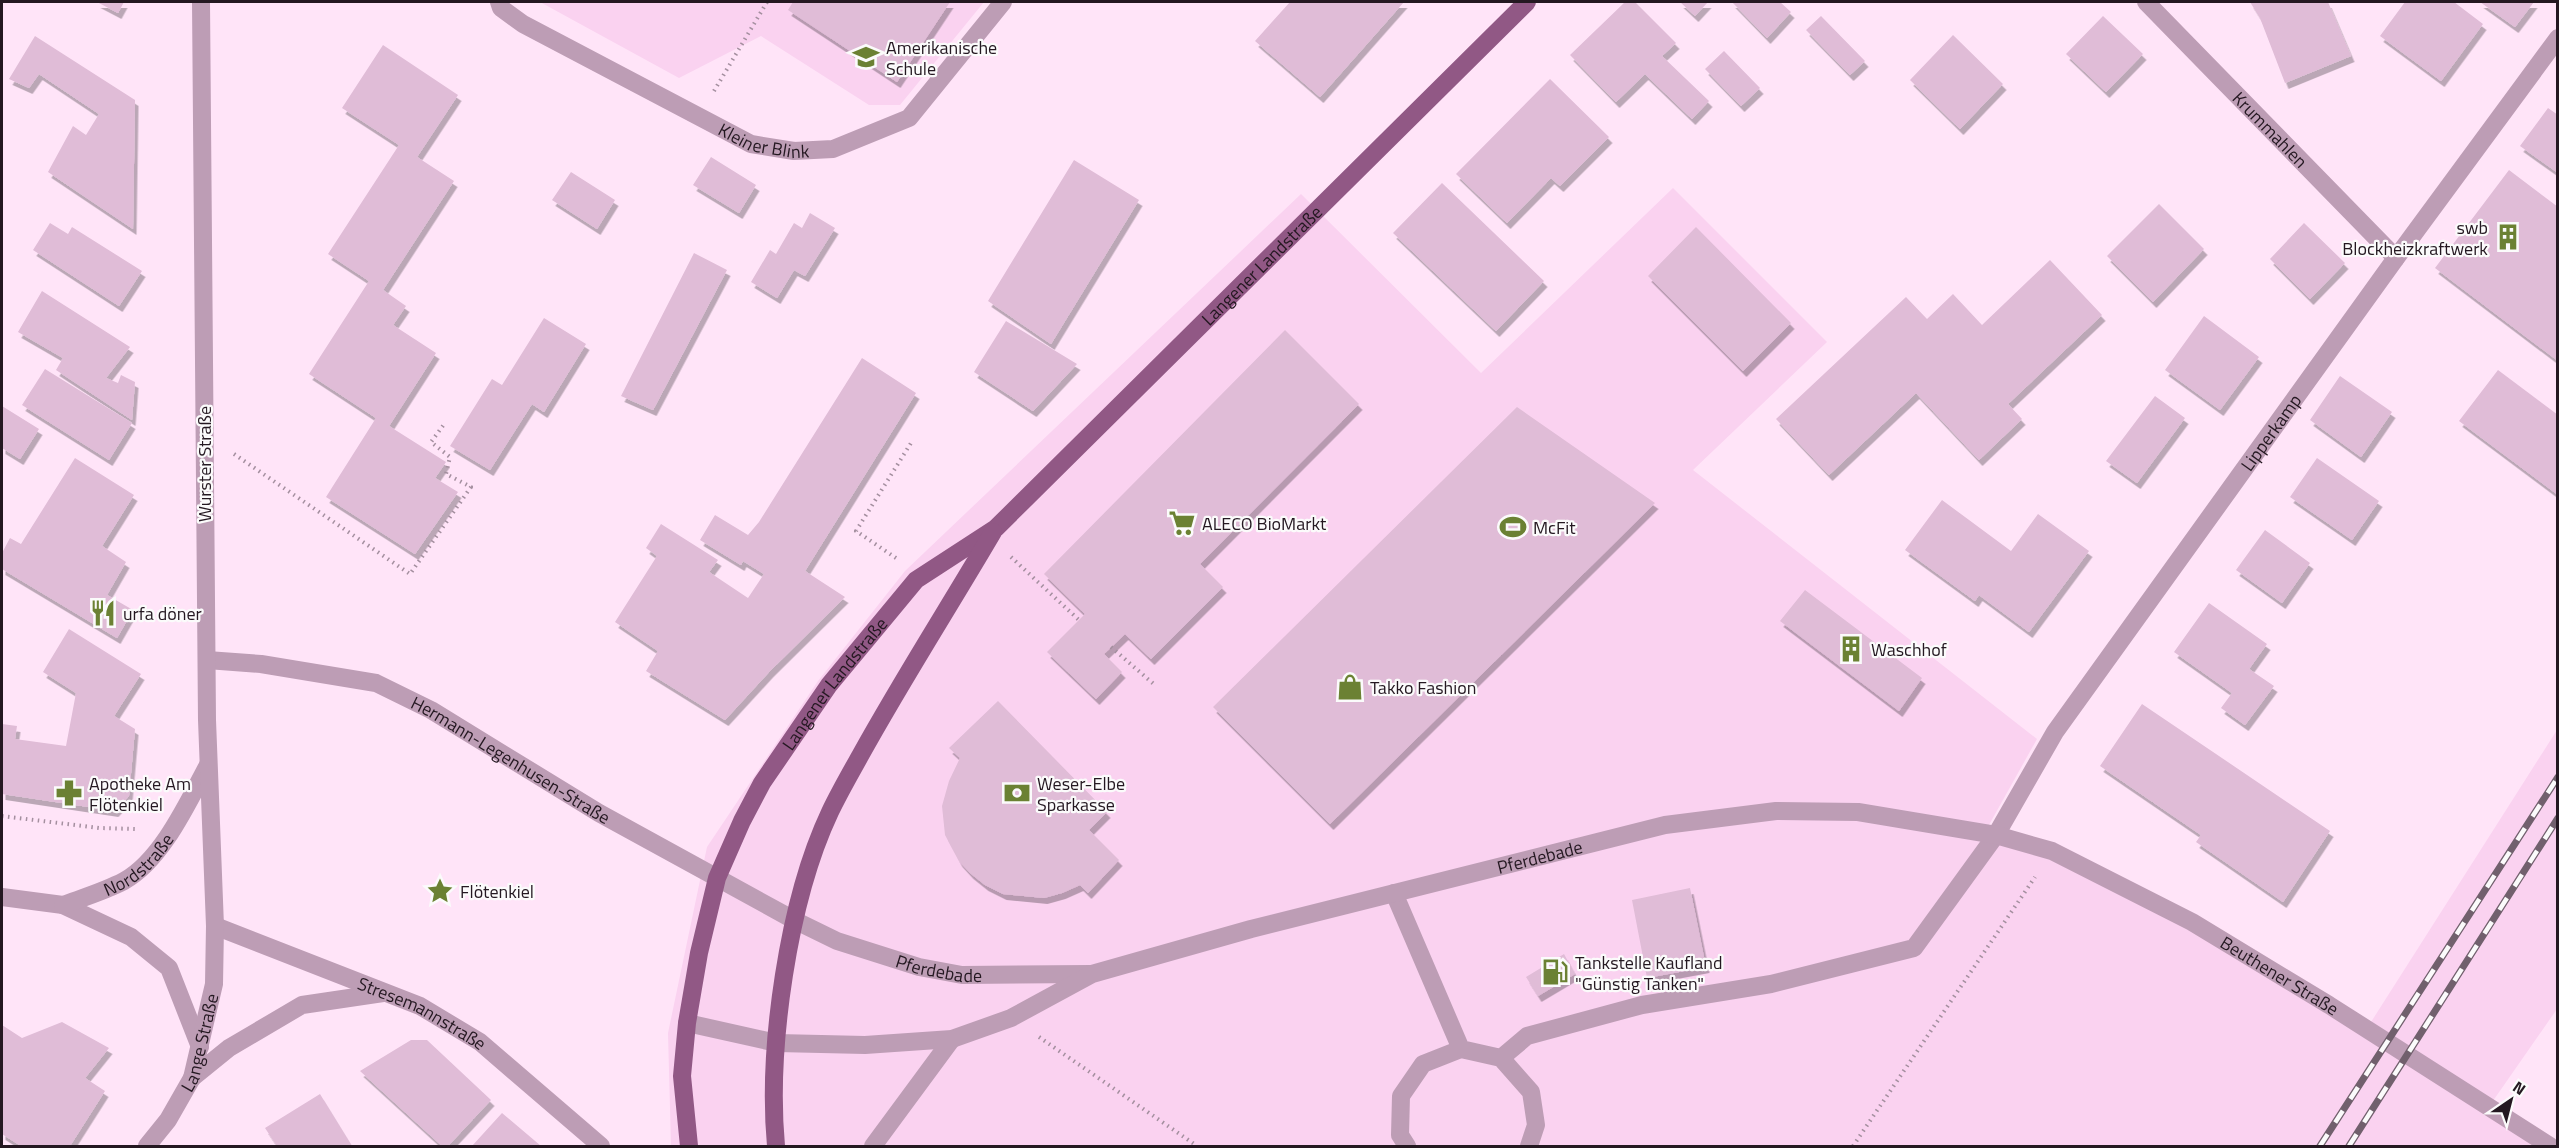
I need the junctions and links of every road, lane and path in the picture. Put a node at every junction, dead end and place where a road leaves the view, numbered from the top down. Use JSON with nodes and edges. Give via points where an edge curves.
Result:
{"nodes":[{"id":1,"x":201,"y":2,"type":"edge"},
{"id":2,"x":499,"y":2,"type":"edge"},
{"id":3,"x":767,"y":2,"type":"edge"},
{"id":4,"x":1003,"y":2,"type":"edge"},
{"id":5,"x":1527,"y":2,"type":"edge"},
{"id":6,"x":2146,"y":2,"type":"edge"},
{"id":7,"x":2558,"y":38,"type":"edge"},
{"id":8,"x":700,"y":117,"type":"junction"},
{"id":9,"x":2396,"y":258,"type":"junction"},
{"id":10,"x":445,"y":423,"type":"dead end"},
{"id":11,"x":204,"y":433,"type":"junction"},
{"id":12,"x":911,"y":443,"type":"dead end"},
{"id":13,"x":993,"y":533,"type":"junction"},
{"id":14,"x":923,"y":576,"type":"junction"},
{"id":15,"x":1079,"y":620,"type":"dead end"},
{"id":16,"x":1111,"y":647,"type":"dead end"},
{"id":17,"x":207,"y":660,"type":"junction"},
{"id":18,"x":1156,"y":686,"type":"dead end"},
{"id":19,"x":208,"y":765,"type":"junction"},
{"id":20,"x":2,"y":816,"type":"edge"},
{"id":21,"x":172,"y":830,"type":"junction"},
{"id":22,"x":1996,"y":835,"type":"junction"},
{"id":23,"x":2052,"y":851,"type":"junction"},
{"id":24,"x":717,"y":878,"type":"junction"},
{"id":25,"x":1394,"y":893,"type":"junction"},
{"id":26,"x":2,"y":897,"type":"edge"},
{"id":27,"x":63,"y":905,"type":"junction"},
{"id":28,"x":794,"y":920,"type":"junction"},
{"id":29,"x":215,"y":926,"type":"junction"},
{"id":30,"x":1092,"y":974,"type":"junction"},
{"id":31,"x":385,"y":992,"type":"junction"},
{"id":32,"x":1011,"y":1018,"type":"junction"},
{"id":33,"x":687,"y":1023,"type":"junction"},
{"id":34,"x":952,"y":1039,"type":"junction"},
{"id":35,"x":777,"y":1043,"type":"junction"},
{"id":36,"x":200,"y":1047,"type":"junction"},
{"id":37,"x":1461,"y":1049,"type":"junction"},
{"id":38,"x":1501,"y":1058,"type":"junction"},
{"id":39,"x":192,"y":1078,"type":"junction"},
{"id":40,"x":147,"y":1146,"type":"edge"},
{"id":41,"x":601,"y":1146,"type":"edge"},
{"id":42,"x":690,"y":1146,"type":"edge"},
{"id":43,"x":776,"y":1146,"type":"edge"},
{"id":44,"x":873,"y":1146,"type":"edge"},
{"id":45,"x":1197,"y":1146,"type":"edge"},
{"id":46,"x":1407,"y":1146,"type":"edge"},
{"id":47,"x":1529,"y":1146,"type":"edge"},
{"id":48,"x":1853,"y":1146,"type":"edge"},
{"id":49,"x":2550,"y":1146,"type":"edge"}],
"edges":[{"from":1,"to":11,"type":"street","name":"Wurster Straße"},
{"from":2,"to":8,"type":"street","name":"Kleiner Blink","via":[[501,8],[523,24]]},
{"from":3,"to":8,"type":"path"},
{"from":4,"to":8,"type":"street","name":"Kleiner Blink","via":[[909,118],[833,149],[794,151],[751,144]]},
{"from":5,"to":13,"type":"main road","name":"Langener Landstraße"},
{"from":6,"to":9,"type":"street","name":"Krummahlen"},
{"from":7,"to":9,"type":"street","name":"Lipperkamp"},
{"from":9,"to":22,"type":"street","name":"Lipperkamp","via":[[2055,732]]},
{"from":10,"to":11,"type":"path","via":[[431,442],[450,457],[446,474],[471,487],[410,574]]},
{"from":11,"to":17,"type":"street","name":"Wurster Straße"},
{"from":12,"to":14,"type":"path","via":[[856,531]]},
{"from":13,"to":14,"type":"main road","name":"Langener Landstraße"},
{"from":13,"to":15,"type":"path"},
{"from":13,"to":28,"type":"main road","name":"Langener Landstraße","via":[[895,693],[830,812],[811,859]]},
{"from":14,"to":24,"type":"main road","name":"Langener Landstraße","via":[[829,685],[762,783]]},
{"from":16,"to":18,"type":"path"},
{"from":17,"to":19,"type":"street","name":"Wurster Straße"},
{"from":17,"to":24,"type":"street","name":"Hermann-Legenhusen-Straße","via":[[261,664],[375,683],[431,710],[600,813]]},
{"from":19,"to":21,"type":"street","name":"Nordstraße"},
{"from":19,"to":29,"type":"street","name":"Wurster Straße"},
{"from":20,"to":21,"type":"path","via":[[99,828]]},
{"from":21,"to":27,"type":"street","name":"Nordstraße","via":[[148,861],[124,881]]},
{"from":22,"to":23,"type":"street","name":"Beuthener Straße"},
{"from":22,"to":25,"type":"street","name":"Pferdebade","via":[[1858,812],[1776,811],[1665,825]]},
{"from":22,"to":38,"type":"street","name":"Lipperkamp","via":[[1914,948],[1771,984],[1642,1005],[1527,1036]]},
{"from":23,"to":48,"type":"path"},
{"from":23,"to":49,"type":"street","name":"Beuthener Straße","via":[[2192,922]]},
{"from":24,"to":28,"type":"street","name":"Hermann-Legenhusen-Straße"},
{"from":24,"to":33,"type":"main road"},
{"from":25,"to":30,"type":"street","name":"Pferdebade"},
{"from":25,"to":37,"type":"street"},
{"from":26,"to":27,"type":"street","name":"Nordstraße"},
{"from":27,"to":36,"type":"street","name":"Nordstraße","via":[[131,937],[169,968]]},
{"from":28,"to":30,"type":"street","name":"Pferdebade","via":[[837,941],[919,967],[962,975]]},
{"from":28,"to":35,"type":"main road"},
{"from":29,"to":31,"type":"street","name":"Stresemannstraße"},
{"from":29,"to":36,"type":"street","name":"Lange Straße","via":[[214,984]]},
{"from":30,"to":32,"type":"street","name":"Pferdebade"},
{"from":31,"to":39,"type":"street","via":[[302,1005],[229,1048]]},
{"from":31,"to":41,"type":"street","name":"Stresemannstraße","via":[[420,1006],[480,1042]]},
{"from":32,"to":34,"type":"street","name":"Pferdebade"},
{"from":32,"to":45,"type":"path"},
{"from":33,"to":35,"type":"street","name":"Pferdebade"},
{"from":33,"to":42,"type":"main road","via":[[682,1076]]},
{"from":34,"to":35,"type":"street","name":"Pferdebade","via":[[865,1045]]},
{"from":34,"to":44,"type":"street"},
{"from":35,"to":43,"type":"main road"},
{"from":36,"to":39,"type":"street","name":"Lange Straße"},
{"from":37,"to":38,"type":"street"},
{"from":37,"to":46,"type":"street","via":[[1423,1064],[1401,1096],[1400,1135]]},
{"from":38,"to":47,"type":"street","via":[[1531,1092],[1536,1125]]},
{"from":39,"to":40,"type":"street","name":"Lange Straße","via":[[168,1120]]}]}
